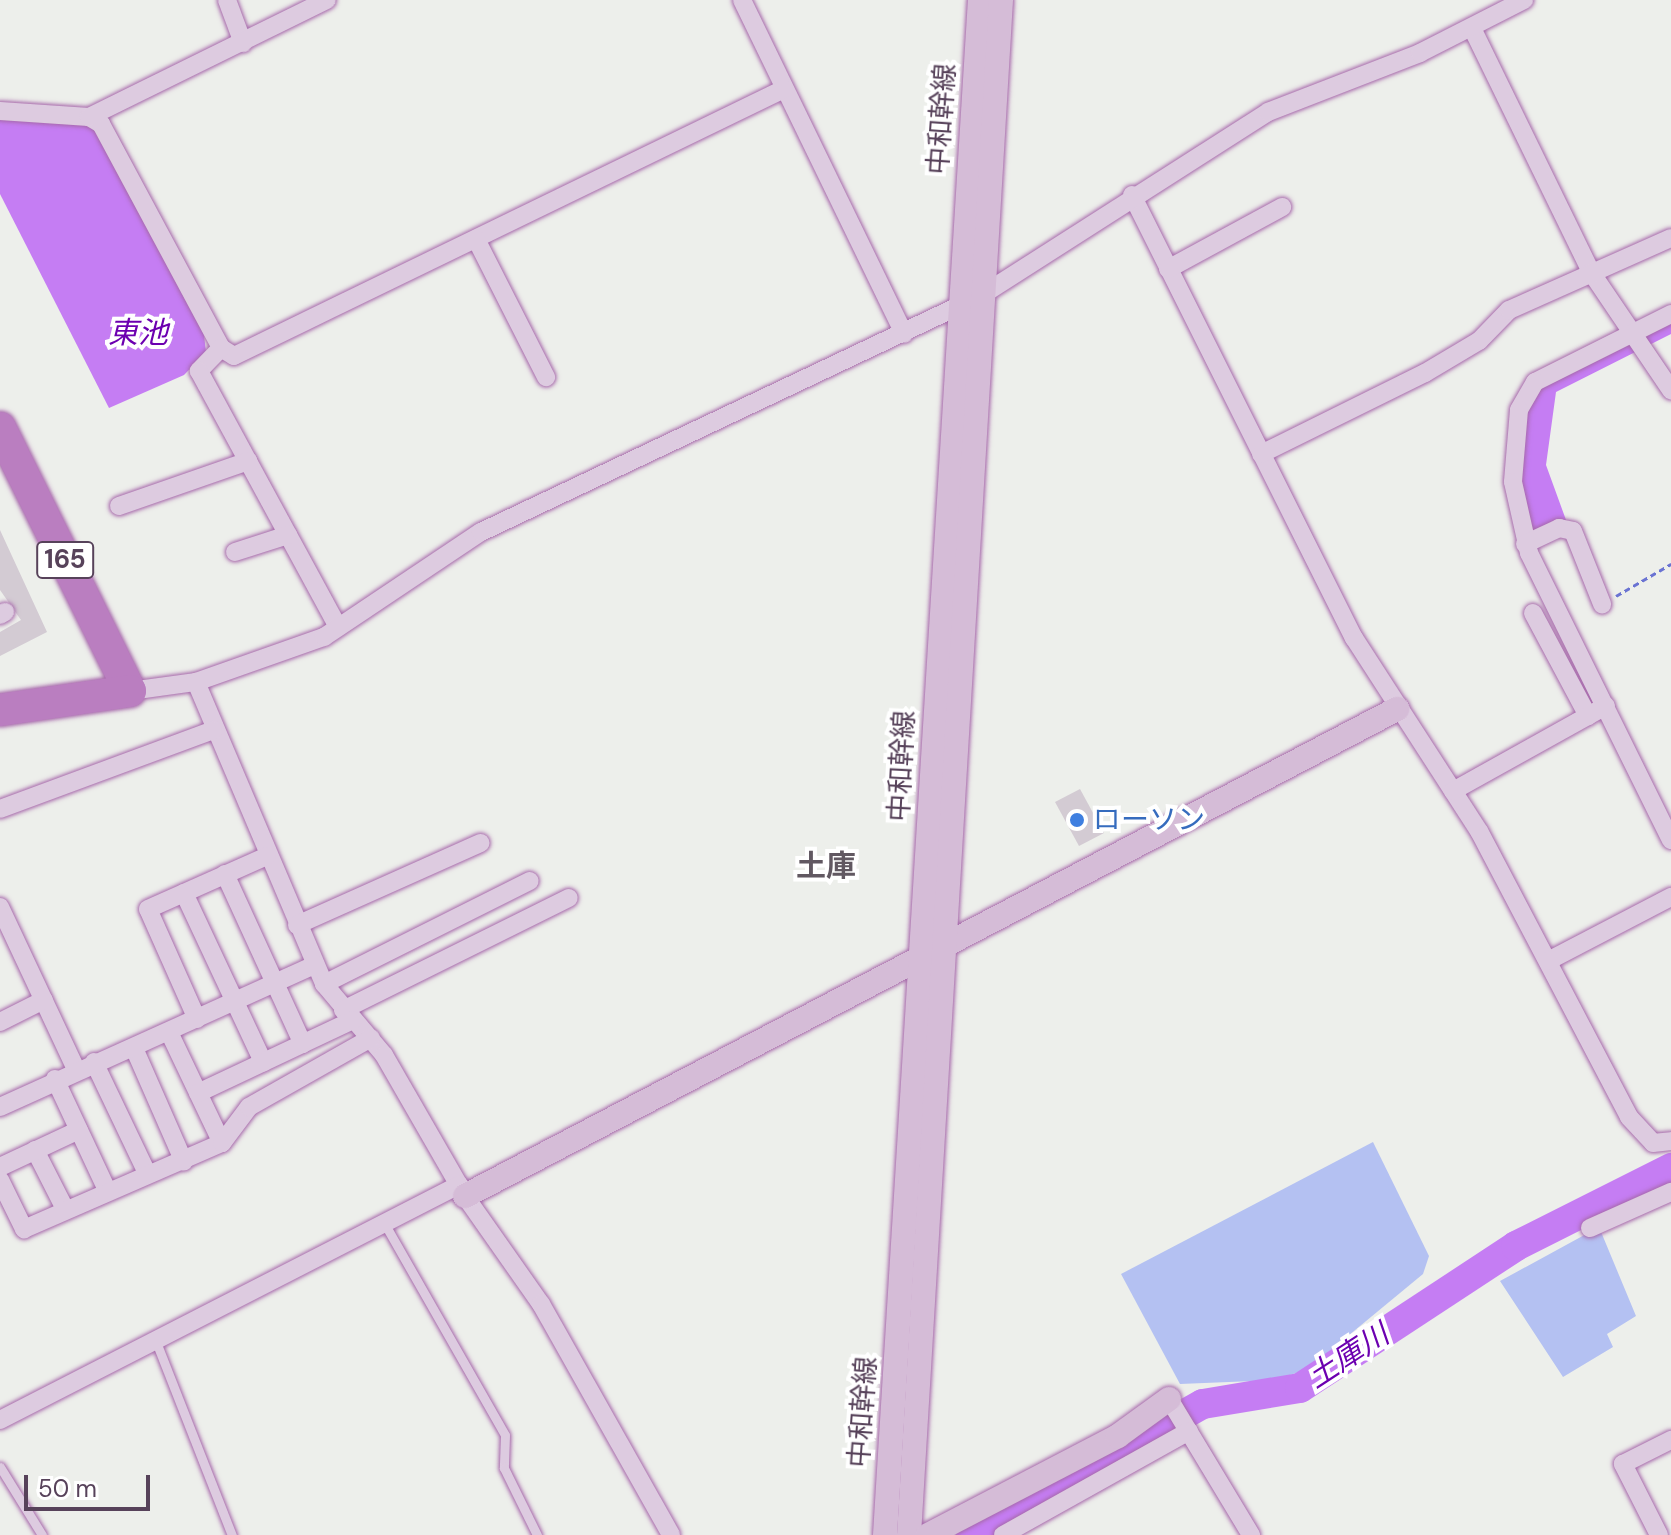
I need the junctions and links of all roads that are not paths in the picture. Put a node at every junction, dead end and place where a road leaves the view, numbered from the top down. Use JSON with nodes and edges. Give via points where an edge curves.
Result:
{"nodes":[{"id":1,"x":227,"y":0,"type":"edge"},
{"id":2,"x":327,"y":0,"type":"edge"},
{"id":3,"x":742,"y":0,"type":"edge"},
{"id":4,"x":980,"y":0,"type":"edge"},
{"id":5,"x":1001,"y":0,"type":"edge"},
{"id":6,"x":1524,"y":0,"type":"edge"},
{"id":7,"x":1472,"y":28,"type":"junction"},
{"id":8,"x":243,"y":43,"type":"junction"},
{"id":9,"x":784,"y":89,"type":"junction"},
{"id":10,"x":0,"y":111,"type":"edge"},
{"id":11,"x":89,"y":117,"type":"junction"},
{"id":12,"x":1132,"y":195,"type":"junction"},
{"id":13,"x":1282,"y":207,"type":"dead end"},
{"id":14,"x":1671,"y":238,"type":"edge"},
{"id":15,"x":476,"y":239,"type":"junction"},
{"id":16,"x":1168,"y":269,"type":"junction"},
{"id":17,"x":1591,"y":272,"type":"junction"},
{"id":18,"x":982,"y":295,"type":"junction"},
{"id":19,"x":960,"y":307,"type":"junction"},
{"id":20,"x":1671,"y":314,"type":"edge"},
{"id":21,"x":1630,"y":333,"type":"junction"},
{"id":22,"x":904,"y":334,"type":"junction"},
{"id":23,"x":221,"y":348,"type":"junction"},
{"id":24,"x":546,"y":377,"type":"dead end"},
{"id":25,"x":1671,"y":390,"type":"edge"},
{"id":26,"x":0,"y":428,"type":"edge"},
{"id":27,"x":1261,"y":454,"type":"junction"},
{"id":28,"x":248,"y":461,"type":"junction"},
{"id":29,"x":119,"y":506,"type":"dead end"},
{"id":30,"x":288,"y":535,"type":"junction"},
{"id":31,"x":1525,"y":544,"type":"junction"},
{"id":32,"x":235,"y":552,"type":"dead end"},
{"id":33,"x":1602,"y":604,"type":"road end"},
{"id":34,"x":1533,"y":613,"type":"dead end"},
{"id":35,"x":338,"y":627,"type":"junction"},
{"id":36,"x":196,"y":682,"type":"junction"},
{"id":37,"x":130,"y":691,"type":"junction"},
{"id":38,"x":1606,"y":706,"type":"junction"},
{"id":39,"x":1397,"y":709,"type":"junction"},
{"id":40,"x":0,"y":710,"type":"edge"},
{"id":41,"x":1588,"y":716,"type":"junction"},
{"id":42,"x":213,"y":730,"type":"junction"},
{"id":43,"x":1453,"y":791,"type":"junction"},
{"id":44,"x":0,"y":809,"type":"edge"},
{"id":45,"x":1671,"y":840,"type":"edge"},
{"id":46,"x":480,"y":843,"type":"dead end"},
{"id":47,"x":267,"y":856,"type":"junction"},
{"id":48,"x":225,"y":874,"type":"junction"},
{"id":49,"x":530,"y":881,"type":"dead end"},
{"id":50,"x":184,"y":893,"type":"junction"},
{"id":51,"x":1671,"y":897,"type":"edge"},
{"id":52,"x":569,"y":898,"type":"dead end"},
{"id":53,"x":0,"y":907,"type":"edge"},
{"id":54,"x":297,"y":925,"type":"junction"},
{"id":55,"x":4,"y":927,"type":"edge"},
{"id":56,"x":948,"y":948,"type":"junction"},
{"id":57,"x":1548,"y":961,"type":"junction"},
{"id":58,"x":920,"y":963,"type":"junction"},
{"id":59,"x":315,"y":965,"type":"junction"},
{"id":60,"x":274,"y":984,"type":"junction"},
{"id":61,"x":324,"y":984,"type":"junction"},
{"id":62,"x":44,"y":1000,"type":"junction"},
{"id":63,"x":237,"y":1001,"type":"junction"},
{"id":64,"x":348,"y":1015,"type":"junction"},
{"id":65,"x":197,"y":1019,"type":"junction"},
{"id":66,"x":0,"y":1022,"type":"edge"},
{"id":67,"x":169,"y":1032,"type":"junction"},
{"id":68,"x":371,"y":1038,"type":"junction"},
{"id":69,"x":303,"y":1044,"type":"junction"},
{"id":70,"x":134,"y":1048,"type":"junction"},
{"id":71,"x":94,"y":1062,"type":"junction"},
{"id":72,"x":263,"y":1062,"type":"junction"},
{"id":73,"x":76,"y":1069,"type":"junction"},
{"id":74,"x":55,"y":1079,"type":"junction"},
{"id":75,"x":198,"y":1093,"type":"junction"},
{"id":76,"x":0,"y":1107,"type":"edge"},
{"id":77,"x":79,"y":1130,"type":"junction"},
{"id":78,"x":222,"y":1143,"type":"junction"},
{"id":79,"x":1670,"y":1143,"type":"edge"},
{"id":80,"x":35,"y":1150,"type":"junction"},
{"id":81,"x":184,"y":1162,"type":"junction"},
{"id":82,"x":0,"y":1167,"type":"edge"},
{"id":83,"x":146,"y":1171,"type":"junction"},
{"id":84,"x":0,"y":1180,"type":"edge"},
{"id":85,"x":107,"y":1190,"type":"junction"},
{"id":86,"x":462,"y":1190,"type":"junction"},
{"id":87,"x":1671,"y":1192,"type":"edge"},
{"id":88,"x":65,"y":1209,"type":"junction"},
{"id":89,"x":383,"y":1221,"type":"junction"},
{"id":90,"x":1590,"y":1228,"type":"dead end"},
{"id":91,"x":155,"y":1339,"type":"junction"},
{"id":92,"x":1169,"y":1399,"type":"joint"},
{"id":93,"x":0,"y":1420,"type":"edge"},
{"id":94,"x":1189,"y":1431,"type":"junction"},
{"id":95,"x":1671,"y":1440,"type":"edge"},
{"id":96,"x":0,"y":1467,"type":"edge"},
{"id":97,"x":1650,"y":1532,"type":"edge"},
{"id":98,"x":42,"y":1535,"type":"edge"},
{"id":99,"x":232,"y":1535,"type":"edge"},
{"id":100,"x":537,"y":1535,"type":"edge"},
{"id":101,"x":671,"y":1535,"type":"edge"},
{"id":102,"x":885,"y":1535,"type":"edge"},
{"id":103,"x":909,"y":1535,"type":"edge"},
{"id":104,"x":928,"y":1535,"type":"edge"},
{"id":105,"x":1003,"y":1535,"type":"edge"},
{"id":106,"x":1251,"y":1535,"type":"edge"}],
"edges":[{"from":1,"to":8,"type":"street"},
{"from":2,"to":8,"type":"street"},
{"from":3,"to":9,"type":"street"},
{"from":4,"to":19,"type":"main road","name":"中和幹線"},
{"from":5,"to":18,"type":"main road","name":"中和幹線"},
{"from":6,"to":7,"type":"street"},
{"from":7,"to":12,"type":"street","via":[[1288,102]]},
{"from":7,"to":17,"type":"street"},
{"from":8,"to":11,"type":"street"},
{"from":9,"to":15,"type":"street"},
{"from":9,"to":22,"type":"street"},
{"from":10,"to":11,"type":"street"},
{"from":11,"to":23,"type":"street","via":[[111,138]]},
{"from":12,"to":16,"type":"street"},
{"from":12,"to":18,"type":"street"},
{"from":13,"to":16,"type":"street"},
{"from":14,"to":17,"type":"street"},
{"from":15,"to":23,"type":"street","via":[[234,356]]},
{"from":15,"to":24,"type":"street"},
{"from":16,"to":27,"type":"street"},
{"from":17,"to":21,"type":"street"},
{"from":17,"to":27,"type":"street","via":[[1509,310],[1479,341],[1425,373]]},
{"from":18,"to":19,"type":"street"},
{"from":18,"to":56,"type":"main road","name":"中和幹線"},
{"from":19,"to":22,"type":"street"},
{"from":19,"to":58,"type":"main road","name":"中和幹線"},
{"from":20,"to":21,"type":"street"},
{"from":21,"to":25,"type":"street"},
{"from":21,"to":31,"type":"street","via":[[1535,382],[1519,410],[1513,482]]},
{"from":22,"to":35,"type":"street","via":[[481,532]]},
{"from":23,"to":28,"type":"street","via":[[199,371]]},
{"from":26,"to":37,"type":"highway","number":"165"},
{"from":27,"to":39,"type":"street"},
{"from":28,"to":29,"type":"street"},
{"from":28,"to":30,"type":"street"},
{"from":30,"to":32,"type":"street"},
{"from":30,"to":35,"type":"street"},
{"from":31,"to":33,"type":"street","via":[[1559,528],[1573,531]]},
{"from":31,"to":38,"type":"street"},
{"from":34,"to":41,"type":"street"},
{"from":35,"to":36,"type":"street"},
{"from":36,"to":37,"type":"street"},
{"from":36,"to":42,"type":"street"},
{"from":37,"to":40,"type":"highway"},
{"from":38,"to":41,"type":"street"},
{"from":38,"to":45,"type":"street"},
{"from":39,"to":43,"type":"street"},
{"from":39,"to":56,"type":"main road"},
{"from":41,"to":43,"type":"street"},
{"from":42,"to":44,"type":"street"},
{"from":42,"to":47,"type":"street"},
{"from":43,"to":57,"type":"street"},
{"from":46,"to":54,"type":"street"},
{"from":47,"to":48,"type":"street"},
{"from":47,"to":54,"type":"street"},
{"from":48,"to":50,"type":"street"},
{"from":48,"to":60,"type":"street"},
{"from":49,"to":61,"type":"street"},
{"from":50,"to":63,"type":"street"},
{"from":50,"to":65,"type":"street","via":[[148,909]]},
{"from":51,"to":57,"type":"street"},
{"from":52,"to":64,"type":"street"},
{"from":53,"to":55,"type":"street"},
{"from":54,"to":59,"type":"street"},
{"from":55,"to":62,"type":"street"},
{"from":56,"to":58,"type":"main road"},
{"from":56,"to":103,"type":"main road","name":"中和幹線"},
{"from":57,"to":79,"type":"street","via":[[1634,1125],[1653,1143]]},
{"from":58,"to":86,"type":"main road"},
{"from":58,"to":102,"type":"main road","name":"中和幹線"},
{"from":59,"to":60,"type":"street"},
{"from":59,"to":61,"type":"street"},
{"from":60,"to":63,"type":"street"},
{"from":60,"to":69,"type":"street"},
{"from":61,"to":64,"type":"street"},
{"from":62,"to":66,"type":"street"},
{"from":62,"to":73,"type":"street"},
{"from":63,"to":65,"type":"street"},
{"from":63,"to":72,"type":"street"},
{"from":64,"to":68,"type":"street"},
{"from":64,"to":69,"type":"street"},
{"from":65,"to":67,"type":"street"},
{"from":67,"to":70,"type":"street"},
{"from":67,"to":75,"type":"street"},
{"from":68,"to":78,"type":"street","via":[[249,1107]]},
{"from":68,"to":86,"type":"street"},
{"from":69,"to":72,"type":"street"},
{"from":70,"to":71,"type":"street"},
{"from":70,"to":81,"type":"street"},
{"from":71,"to":73,"type":"street"},
{"from":71,"to":83,"type":"street"},
{"from":72,"to":75,"type":"street"},
{"from":73,"to":74,"type":"street"},
{"from":74,"to":76,"type":"street"},
{"from":74,"to":77,"type":"street"},
{"from":75,"to":78,"type":"street"},
{"from":77,"to":80,"type":"street"},
{"from":77,"to":85,"type":"street"},
{"from":78,"to":81,"type":"street"},
{"from":80,"to":82,"type":"street"},
{"from":80,"to":88,"type":"street"},
{"from":81,"to":83,"type":"street"},
{"from":83,"to":85,"type":"street"},
{"from":84,"to":88,"type":"street","via":[[24,1229]]},
{"from":85,"to":88,"type":"street"},
{"from":86,"to":89,"type":"street"},
{"from":86,"to":101,"type":"street","via":[[587,1378]]},
{"from":87,"to":90,"type":"street"},
{"from":89,"to":91,"type":"street"},
{"from":89,"to":100,"type":"lane","via":[[505,1435],[504,1468]]},
{"from":91,"to":93,"type":"street"},
{"from":91,"to":99,"type":"lane"},
{"from":92,"to":94,"type":"street"},
{"from":92,"to":104,"type":"main road","via":[[1118,1436]]},
{"from":94,"to":105,"type":"street"},
{"from":94,"to":106,"type":"street"},
{"from":95,"to":97,"type":"street","via":[[1623,1464]]},
{"from":96,"to":98,"type":"lane"}]}
